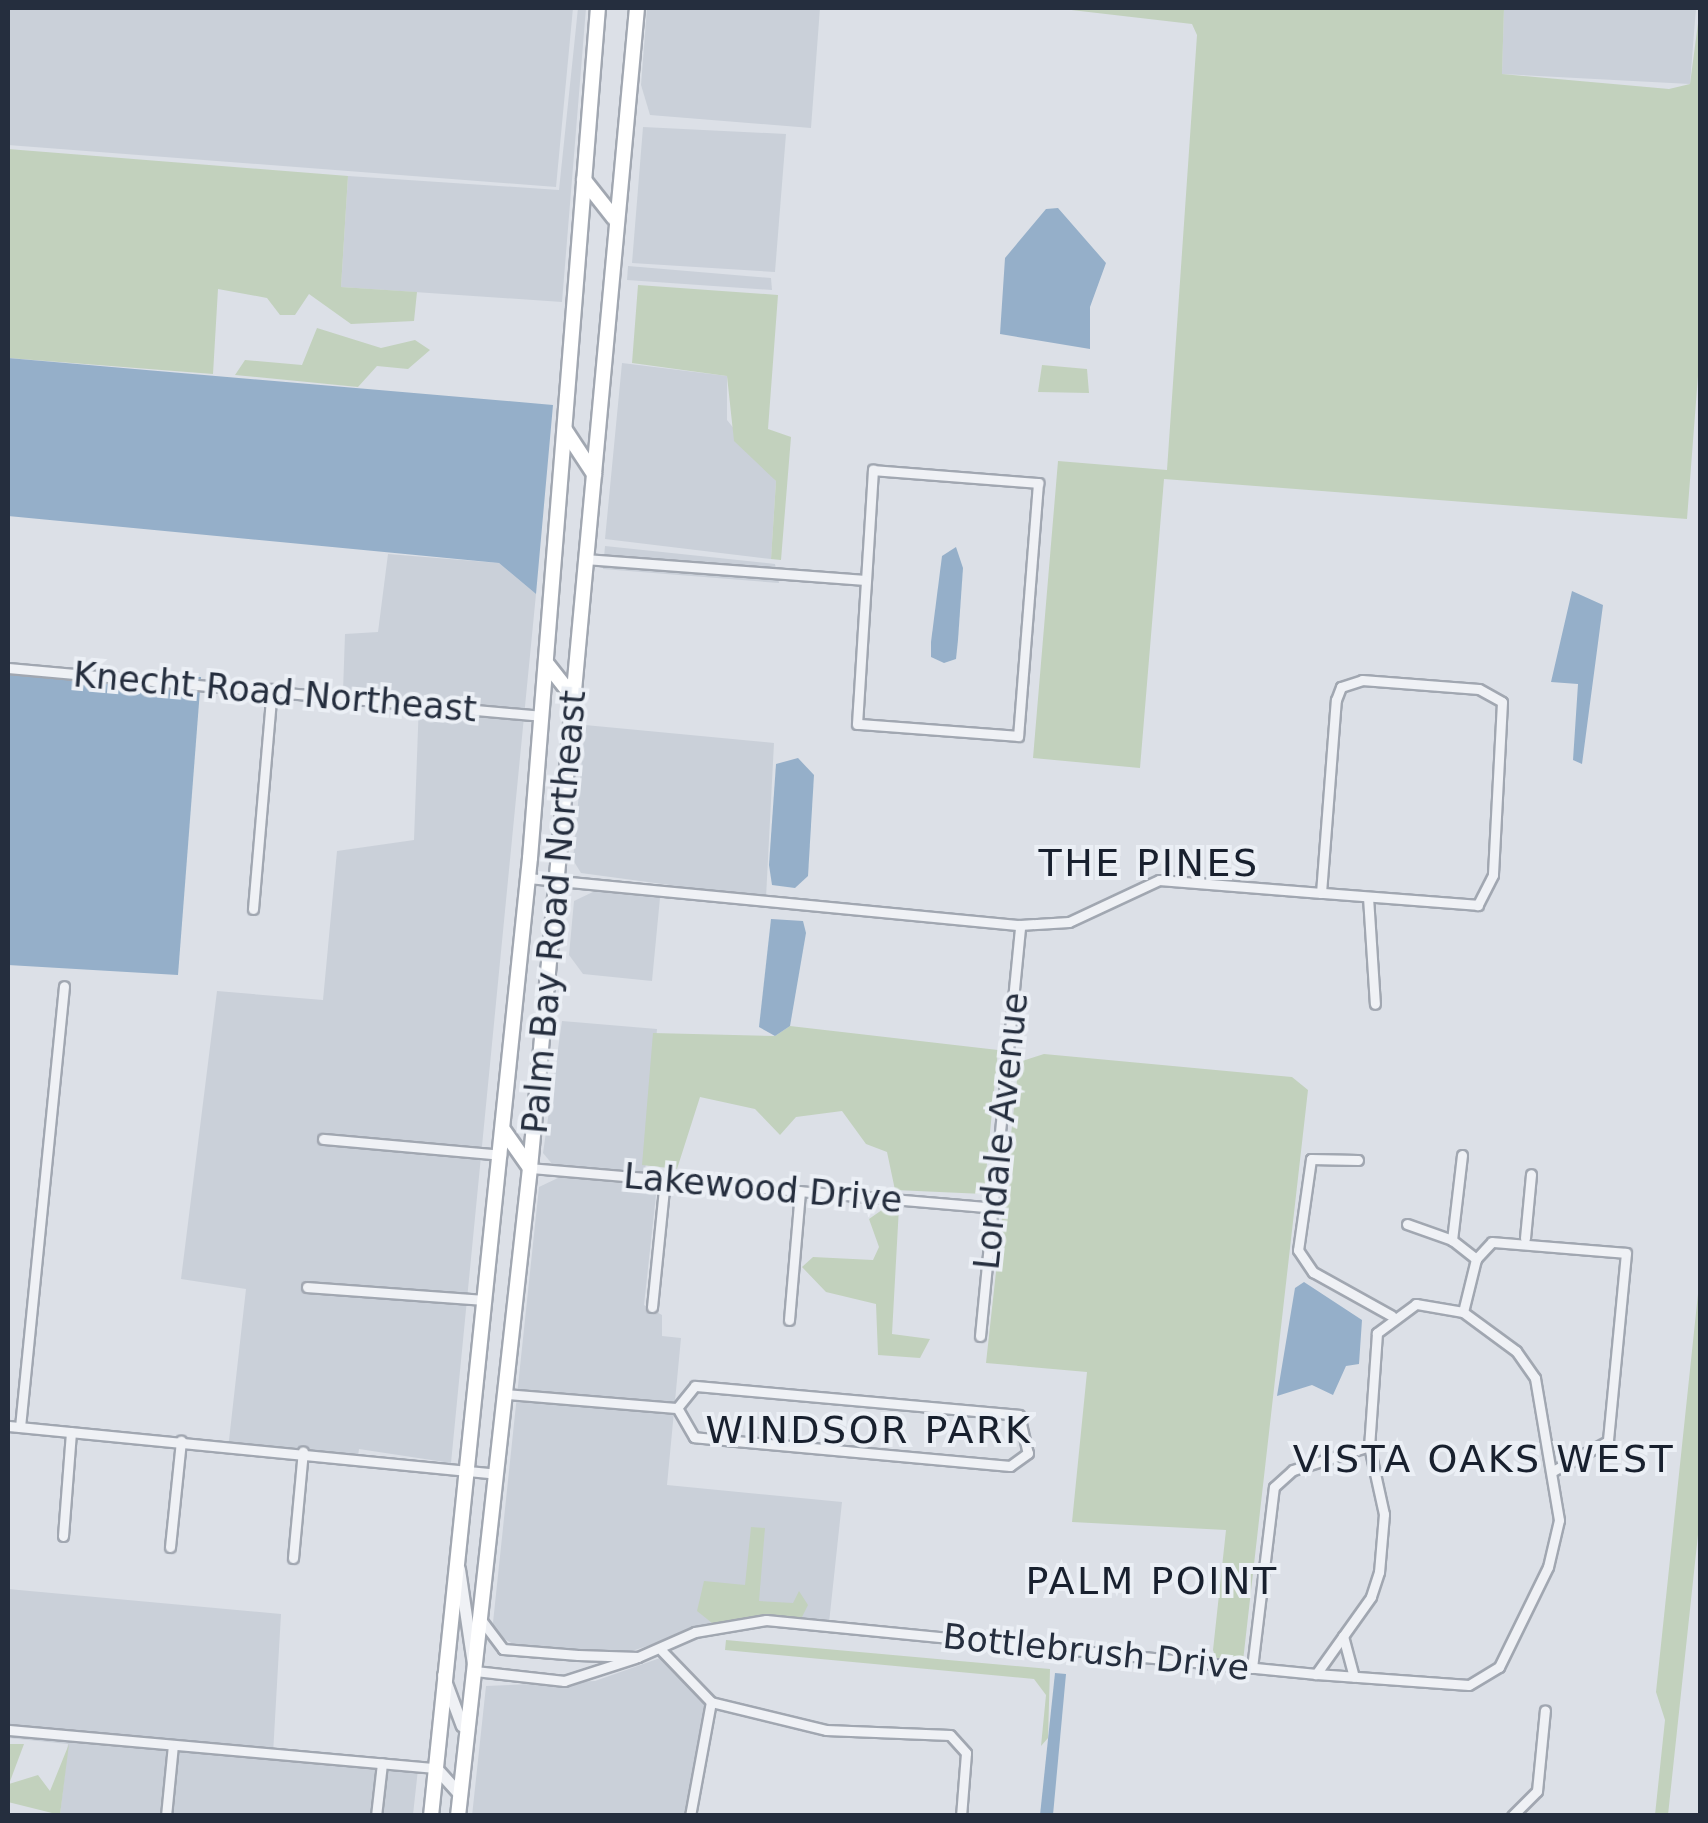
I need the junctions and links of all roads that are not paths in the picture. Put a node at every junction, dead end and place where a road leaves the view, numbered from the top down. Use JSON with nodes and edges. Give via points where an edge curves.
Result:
{"nodes":[{"id":1,"x":598,"y":8,"type":"edge"},
{"id":2,"x":637,"y":8,"type":"edge"},
{"id":3,"x":584,"y":180,"type":"junction"},
{"id":4,"x":614,"y":218,"type":"junction"},
{"id":5,"x":565,"y":430,"type":"junction"},
{"id":6,"x":594,"y":474,"type":"junction"},
{"id":7,"x":586,"y":560,"type":"junction"},
{"id":8,"x":864,"y":580,"type":"junction"},
{"id":9,"x":547,"y":663,"type":"junction"},
{"id":10,"x":8,"y":668,"type":"edge"},
{"id":11,"x":272,"y":689,"type":"junction"},
{"id":12,"x":573,"y":698,"type":"junction"},
{"id":13,"x":542,"y":716,"type":"junction"},
{"id":14,"x":528,"y":878,"type":"junction"},
{"id":15,"x":557,"y":880,"type":"junction"},
{"id":16,"x":1320,"y":893,"type":"junction"},
{"id":17,"x":1368,"y":896,"type":"junction"},
{"id":18,"x":253,"y":909,"type":"dead end"},
{"id":19,"x":1020,"y":924,"type":"junction"},
{"id":20,"x":64,"y":986,"type":"dead end"},
{"id":21,"x":1376,"y":1004,"type":"dead end"},
{"id":22,"x":503,"y":1130,"type":"junction"},
{"id":23,"x":323,"y":1139,"type":"dead end"},
{"id":24,"x":501,"y":1155,"type":"junction"},
{"id":25,"x":1462,"y":1155,"type":"dead end"},
{"id":26,"x":1358,"y":1160,"type":"dead end"},
{"id":27,"x":530,"y":1168,"type":"junction"},
{"id":28,"x":1531,"y":1174,"type":"dead end"},
{"id":29,"x":664,"y":1180,"type":"junction"},
{"id":30,"x":528,"y":1186,"type":"junction"},
{"id":31,"x":800,"y":1191,"type":"junction"},
{"id":32,"x":995,"y":1208,"type":"junction"},
{"id":33,"x":1406,"y":1224,"type":"dead end"},
{"id":34,"x":1525,"y":1238,"type":"junction"},
{"id":35,"x":1452,"y":1240,"type":"junction"},
{"id":36,"x":1476,"y":1259,"type":"junction"},
{"id":37,"x":307,"y":1287,"type":"dead end"},
{"id":38,"x":484,"y":1300,"type":"junction"},
{"id":39,"x":652,"y":1307,"type":"dead end"},
{"id":40,"x":1463,"y":1312,"type":"junction"},
{"id":41,"x":1392,"y":1316,"type":"junction"},
{"id":42,"x":789,"y":1320,"type":"dead end"},
{"id":43,"x":980,"y":1336,"type":"dead end"},
{"id":44,"x":506,"y":1394,"type":"junction"},
{"id":45,"x":677,"y":1408,"type":"junction"},
{"id":46,"x":8,"y":1426,"type":"edge"},
{"id":47,"x":20,"y":1427,"type":"junction"},
{"id":48,"x":70,"y":1432,"type":"junction"},
{"id":49,"x":181,"y":1440,"type":"junction"},
{"id":50,"x":1370,"y":1446,"type":"junction"},
{"id":51,"x":303,"y":1451,"type":"junction"},
{"id":52,"x":463,"y":1466,"type":"junction"},
{"id":53,"x":1553,"y":1471,"type":"junction"},
{"id":54,"x":496,"y":1474,"type":"junction"},
{"id":55,"x":63,"y":1536,"type":"dead end"},
{"id":56,"x":170,"y":1547,"type":"dead end"},
{"id":57,"x":454,"y":1556,"type":"junction"},
{"id":58,"x":293,"y":1558,"type":"dead end"},
{"id":59,"x":482,"y":1617,"type":"junction"},
{"id":60,"x":1343,"y":1636,"type":"junction"},
{"id":61,"x":662,"y":1651,"type":"junction"},
{"id":62,"x":638,"y":1657,"type":"junction"},
{"id":63,"x":1252,"y":1668,"type":"junction"},
{"id":64,"x":476,"y":1671,"type":"junction"},
{"id":65,"x":1316,"y":1674,"type":"junction"},
{"id":66,"x":443,"y":1675,"type":"junction"},
{"id":67,"x":1354,"y":1677,"type":"junction"},
{"id":68,"x":712,"y":1702,"type":"junction"},
{"id":69,"x":1545,"y":1710,"type":"dead end"},
{"id":70,"x":8,"y":1730,"type":"edge"},
{"id":71,"x":174,"y":1744,"type":"junction"},
{"id":72,"x":466,"y":1744,"type":"junction"},
{"id":73,"x":382,"y":1763,"type":"junction"},
{"id":74,"x":436,"y":1768,"type":"junction"},
{"id":75,"x":460,"y":1794,"type":"junction"},
{"id":76,"x":166,"y":1816,"type":"edge"},
{"id":77,"x":376,"y":1816,"type":"edge"},
{"id":78,"x":431,"y":1816,"type":"edge"},
{"id":79,"x":458,"y":1816,"type":"edge"},
{"id":80,"x":690,"y":1816,"type":"edge"},
{"id":81,"x":961,"y":1816,"type":"edge"},
{"id":82,"x":1512,"y":1816,"type":"edge"}],
"edges":[{"from":1,"to":3,"type":"main road","name":"Palm Bay Road Northeast"},
{"from":2,"to":4,"type":"main road","name":"Palm Bay Road Northeast"},
{"from":3,"to":4,"type":"main road"},
{"from":3,"to":5,"type":"main road","name":"Palm Bay Road Northeast"},
{"from":4,"to":6,"type":"main road","name":"Palm Bay Road Northeast"},
{"from":5,"to":6,"type":"main road"},
{"from":5,"to":9,"type":"main road","name":"Palm Bay Road Northeast"},
{"from":6,"to":7,"type":"main road","name":"Palm Bay Road Northeast"},
{"from":7,"to":8,"type":"street"},
{"from":7,"to":12,"type":"main road","name":"Palm Bay Road Northeast"},
{"from":8,"to":8,"type":"street","via":[[873,470],[1038,482],[1018,736],[857,724]]},
{"from":9,"to":12,"type":"main road"},
{"from":9,"to":13,"type":"main road","name":"Palm Bay Road Northeast"},
{"from":10,"to":11,"type":"street","name":"Knecht Road Northeast"},
{"from":11,"to":13,"type":"street","name":"Knecht Road Northeast"},
{"from":11,"to":18,"type":"street"},
{"from":12,"to":15,"type":"main road","name":"Palm Bay Road Northeast"},
{"from":13,"to":14,"type":"main road","name":"Palm Bay Road Northeast"},
{"from":14,"to":15,"type":"street"},
{"from":14,"to":22,"type":"main road","name":"Palm Bay Road Northeast"},
{"from":15,"to":19,"type":"street"},
{"from":15,"to":27,"type":"main road","name":"Palm Bay Road Northeast"},
{"from":16,"to":17,"type":"street"},
{"from":16,"to":17,"type":"street","via":[[1342,686],[1362,680],[1492,693],[1505,710],[1488,896],[1478,906]]},
{"from":16,"to":19,"type":"street","via":[[1159,880],[1069,922]]},
{"from":17,"to":21,"type":"street"},
{"from":19,"to":32,"type":"street","name":"Londale Avenue"},
{"from":20,"to":47,"type":"street"},
{"from":22,"to":24,"type":"main road","name":"Palm Bay Road Northeast"},
{"from":22,"to":27,"type":"main road"},
{"from":23,"to":24,"type":"street"},
{"from":24,"to":30,"type":"main road"},
{"from":24,"to":38,"type":"main road","name":"Palm Bay Road Northeast"},
{"from":25,"to":35,"type":"street"},
{"from":26,"to":41,"type":"street","via":[[1311,1159],[1298,1250],[1313,1272]]},
{"from":27,"to":29,"type":"street","name":"Lakewood Drive"},
{"from":27,"to":30,"type":"main road","name":"Palm Bay Road Northeast"},
{"from":28,"to":34,"type":"street"},
{"from":29,"to":31,"type":"street","name":"Lakewood Drive"},
{"from":29,"to":39,"type":"street"},
{"from":30,"to":44,"type":"main road","name":"Palm Bay Road Northeast"},
{"from":31,"to":32,"type":"street","name":"Lakewood Drive"},
{"from":31,"to":42,"type":"street"},
{"from":32,"to":43,"type":"street","name":"Londale Avenue"},
{"from":33,"to":35,"type":"street"},
{"from":34,"to":36,"type":"street","via":[[1492,1242]]},
{"from":34,"to":53,"type":"street","via":[[1618,1247],[1627,1259],[1608,1441]]},
{"from":35,"to":36,"type":"street"},
{"from":36,"to":40,"type":"street"},
{"from":37,"to":38,"type":"street"},
{"from":38,"to":52,"type":"main road","name":"Palm Bay Road Northeast"},
{"from":40,"to":41,"type":"street","via":[[1429,1303]]},
{"from":40,"to":53,"type":"street","name":"Bottlebrush Drive","via":[[1527,1364]]},
{"from":41,"to":50,"type":"street","via":[[1377,1333]]},
{"from":44,"to":45,"type":"street"},
{"from":44,"to":54,"type":"main road","name":"Palm Bay Road Northeast"},
{"from":45,"to":45,"type":"street","via":[[682,1429],[702,1438],[1010,1466],[1028,1453],[1019,1414],[704,1386]]},
{"from":46,"to":47,"type":"street"},
{"from":47,"to":48,"type":"street"},
{"from":48,"to":49,"type":"street"},
{"from":48,"to":55,"type":"street"},
{"from":49,"to":51,"type":"street"},
{"from":49,"to":56,"type":"street"},
{"from":50,"to":60,"type":"street","via":[[1382,1550],[1372,1597]]},
{"from":50,"to":63,"type":"street","via":[[1293,1470],[1274,1487]]},
{"from":51,"to":52,"type":"street"},
{"from":51,"to":58,"type":"street"},
{"from":52,"to":54,"type":"street"},
{"from":52,"to":57,"type":"main road","name":"Palm Bay Road Northeast"},
{"from":53,"to":67,"type":"street","name":"Bottlebrush Drive","via":[[1559,1534],[1500,1667],[1469,1686]]},
{"from":54,"to":59,"type":"main road","name":"Palm Bay Road Northeast"},
{"from":57,"to":64,"type":"street"},
{"from":57,"to":66,"type":"main road","name":"Palm Bay Road Northeast"},
{"from":59,"to":62,"type":"street","name":"Bottlebrush Drive","via":[[503,1649]]},
{"from":59,"to":64,"type":"main road","name":"Palm Bay Road Northeast"},
{"from":60,"to":65,"type":"street"},
{"from":60,"to":67,"type":"street"},
{"from":61,"to":62,"type":"street","name":"Bottlebrush Drive"},
{"from":61,"to":63,"type":"street","name":"Bottlebrush Drive","via":[[695,1632],[766,1620]]},
{"from":61,"to":68,"type":"street"},
{"from":62,"to":64,"type":"street","name":"Bottlebrush Drive","via":[[595,1678]]},
{"from":63,"to":65,"type":"street","name":"Bottlebrush Drive"},
{"from":64,"to":72,"type":"main road","name":"Palm Bay Road Northeast"},
{"from":65,"to":67,"type":"street","name":"Bottlebrush Drive"},
{"from":66,"to":72,"type":"street"},
{"from":66,"to":74,"type":"main road","name":"Palm Bay Road Northeast"},
{"from":68,"to":80,"type":"street"},
{"from":68,"to":81,"type":"street","via":[[826,1730],[950,1736],[966,1753]]},
{"from":69,"to":82,"type":"street","via":[[1536,1790]]},
{"from":70,"to":71,"type":"street"},
{"from":71,"to":73,"type":"street"},
{"from":71,"to":76,"type":"street"},
{"from":72,"to":75,"type":"main road","name":"Palm Bay Road Northeast"},
{"from":73,"to":74,"type":"street"},
{"from":73,"to":77,"type":"street"},
{"from":74,"to":75,"type":"street"},
{"from":74,"to":78,"type":"main road","name":"Palm Bay Road Northeast"},
{"from":75,"to":79,"type":"main road","name":"Palm Bay Road Northeast"}]}
